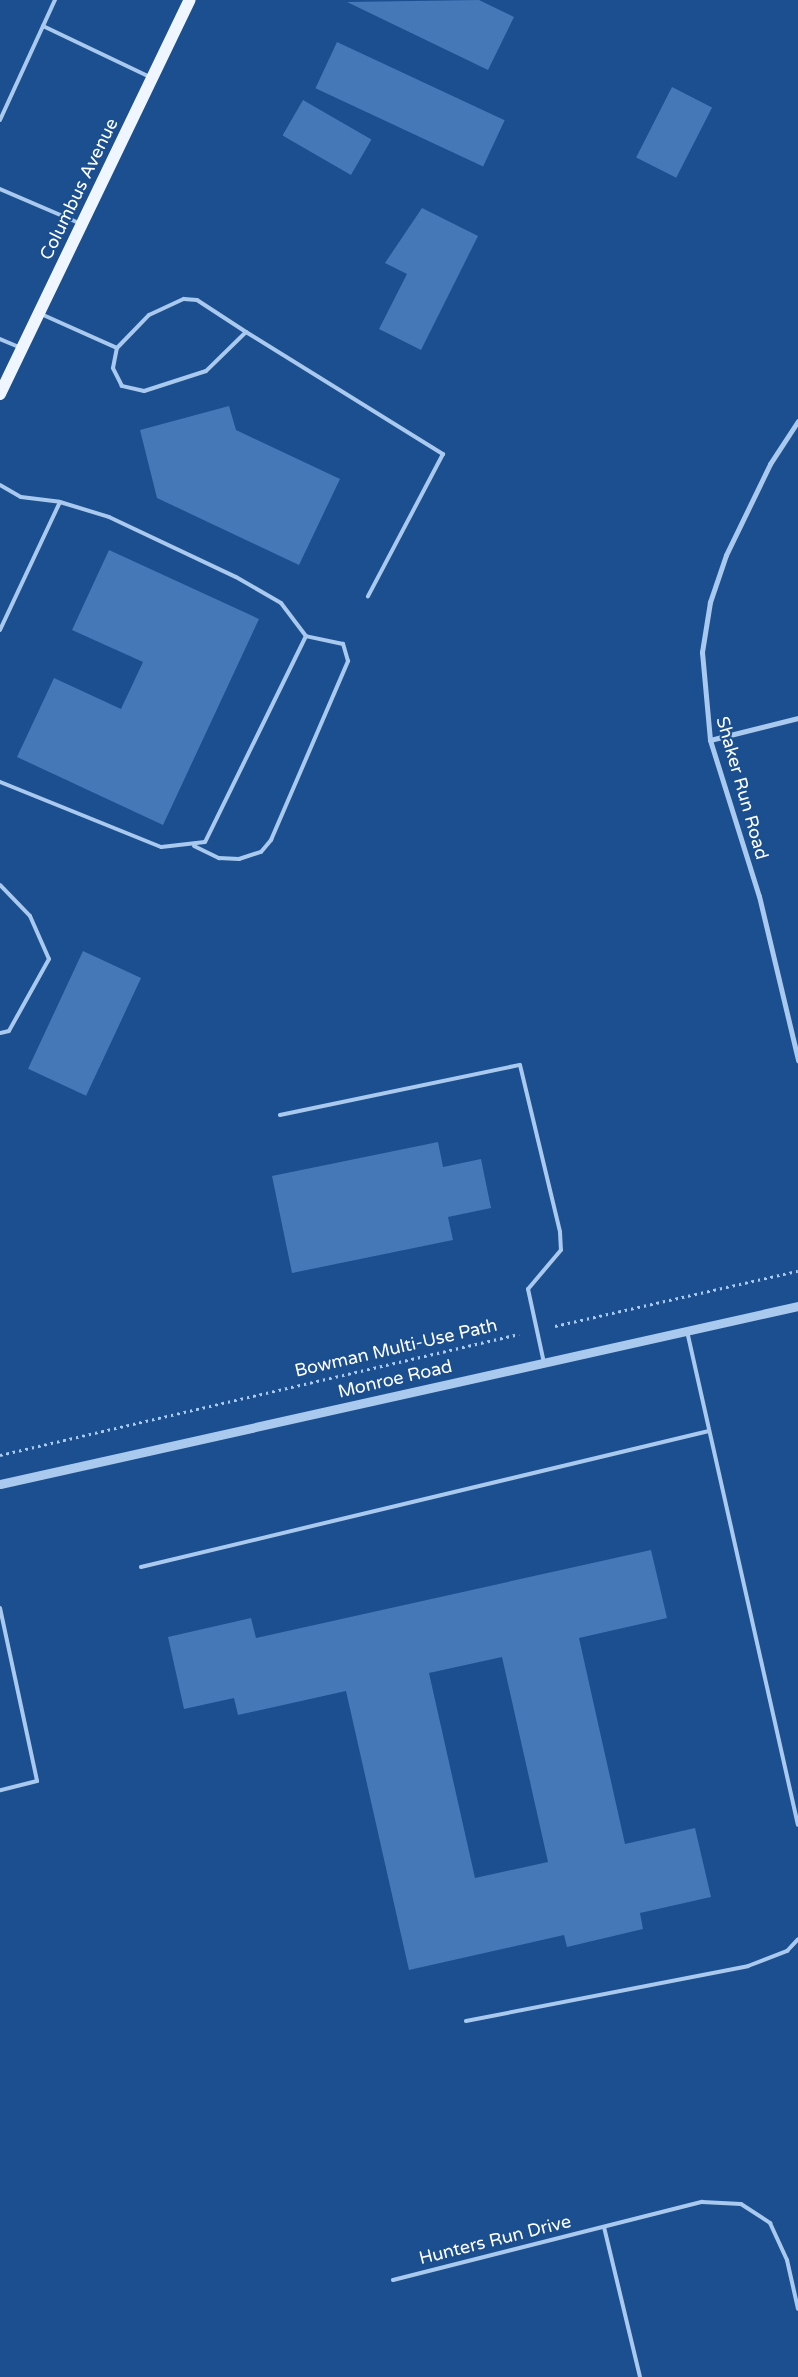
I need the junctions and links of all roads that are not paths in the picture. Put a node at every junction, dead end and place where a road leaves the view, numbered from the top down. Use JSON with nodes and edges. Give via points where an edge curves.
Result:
{"nodes":[{"id":1,"x":55,"y":0,"type":"edge"},
{"id":2,"x":190,"y":0,"type":"edge"},
{"id":3,"x":43,"y":26,"type":"junction"},
{"id":4,"x":152,"y":78,"type":"junction"},
{"id":5,"x":0,"y":120,"type":"edge"},
{"id":6,"x":0,"y":189,"type":"edge"},
{"id":7,"x":81,"y":224,"type":"junction"},
{"id":8,"x":39,"y":313,"type":"junction"},
{"id":9,"x":246,"y":332,"type":"junction"},
{"id":10,"x":0,"y":339,"type":"edge"},
{"id":11,"x":117,"y":348,"type":"junction"},
{"id":12,"x":22,"y":349,"type":"junction"},
{"id":13,"x":0,"y":394,"type":"edge"},
{"id":14,"x":798,"y":421,"type":"edge"},
{"id":15,"x":0,"y":485,"type":"edge"},
{"id":16,"x":60,"y":502,"type":"junction"},
{"id":17,"x":368,"y":596,"type":"dead end"},
{"id":18,"x":0,"y":630,"type":"edge"},
{"id":19,"x":306,"y":636,"type":"junction"},
{"id":20,"x":798,"y":718,"type":"edge"},
{"id":21,"x":710,"y":740,"type":"junction"},
{"id":22,"x":0,"y":782,"type":"edge"},
{"id":23,"x":194,"y":846,"type":"junction"},
{"id":24,"x":0,"y":884,"type":"edge"},
{"id":25,"x":0,"y":1033,"type":"edge"},
{"id":26,"x":798,"y":1060,"type":"edge"},
{"id":27,"x":280,"y":1115,"type":"dead end"},
{"id":28,"x":798,"y":1306,"type":"edge"},
{"id":29,"x":687,"y":1331,"type":"junction"},
{"id":30,"x":544,"y":1363,"type":"junction"},
{"id":31,"x":710,"y":1431,"type":"junction"},
{"id":32,"x":0,"y":1484,"type":"edge"},
{"id":33,"x":141,"y":1567,"type":"dead end"},
{"id":34,"x":0,"y":1608,"type":"edge"},
{"id":35,"x":2,"y":1630,"type":"edge"},
{"id":36,"x":0,"y":1790,"type":"edge"},
{"id":37,"x":798,"y":1825,"type":"edge"},
{"id":38,"x":798,"y":1940,"type":"edge"},
{"id":39,"x":466,"y":2021,"type":"dead end"},
{"id":40,"x":604,"y":2227,"type":"junction"},
{"id":41,"x":393,"y":2280,"type":"dead end"},
{"id":42,"x":798,"y":2310,"type":"edge"},
{"id":43,"x":640,"y":2377,"type":"edge"}],
"edges":[{"from":1,"to":3,"type":"lane"},
{"from":2,"to":4,"type":"main road","name":"Columbus Avenue"},
{"from":3,"to":4,"type":"lane"},
{"from":3,"to":5,"type":"lane"},
{"from":4,"to":7,"type":"main road","name":"Columbus Avenue"},
{"from":6,"to":7,"type":"lane"},
{"from":7,"to":8,"type":"main road","name":"Columbus Avenue"},
{"from":8,"to":11,"type":"lane"},
{"from":8,"to":12,"type":"main road","name":"Columbus Avenue"},
{"from":9,"to":11,"type":"lane","via":[[197,300],[184,299],[149,315]]},
{"from":9,"to":11,"type":"lane","via":[[206,372],[144,391],[116,380]]},
{"from":9,"to":17,"type":"lane","via":[[442,454]]},
{"from":10,"to":12,"type":"lane"},
{"from":12,"to":13,"type":"main road","name":"Columbus Avenue"},
{"from":14,"to":21,"type":"street","name":"Shaker Run Road","via":[[770,464],[726,555],[710,602],[702,652]]},
{"from":15,"to":16,"type":"lane","via":[[21,498]]},
{"from":16,"to":18,"type":"lane"},
{"from":16,"to":19,"type":"lane","via":[[109,516],[236,577],[281,603]]},
{"from":19,"to":23,"type":"lane","via":[[222,812],[205,842]]},
{"from":19,"to":23,"type":"lane","via":[[343,644],[348,661],[271,840],[262,852],[239,859],[219,858]]},
{"from":20,"to":21,"type":"street"},
{"from":21,"to":26,"type":"street","name":"Shaker Run Road","via":[[759,896]]},
{"from":22,"to":23,"type":"lane","via":[[161,848]]},
{"from":24,"to":25,"type":"lane","via":[[30,916],[49,959],[9,1031]]},
{"from":27,"to":30,"type":"lane","via":[[520,1065],[560,1232],[560,1250],[528,1290]]},
{"from":28,"to":29,"type":"street","name":"Monroe Road"},
{"from":29,"to":30,"type":"street","name":"Monroe Road"},
{"from":29,"to":31,"type":"lane"},
{"from":30,"to":32,"type":"street","name":"Monroe Road"},
{"from":31,"to":33,"type":"lane"},
{"from":31,"to":37,"type":"lane"},
{"from":34,"to":35,"type":"lane"},
{"from":35,"to":36,"type":"lane","via":[[37,1781]]},
{"from":38,"to":39,"type":"lane","via":[[787,1951],[748,1966]]},
{"from":40,"to":41,"type":"lane","name":"Hunters Run Drive"},
{"from":40,"to":42,"type":"lane","name":"Hunters Run Drive","via":[[702,2202],[741,2204],[770,2223],[787,2260]]},
{"from":40,"to":43,"type":"lane"}]}
